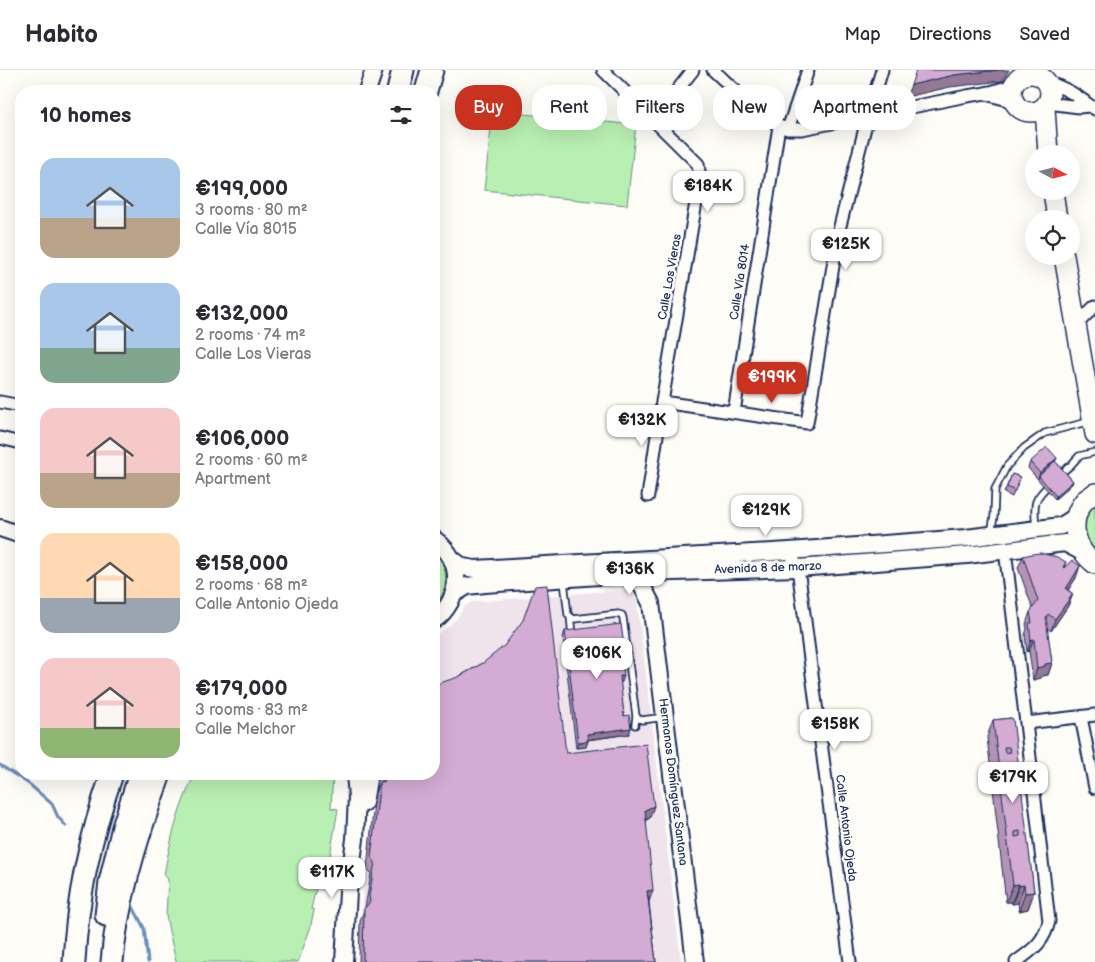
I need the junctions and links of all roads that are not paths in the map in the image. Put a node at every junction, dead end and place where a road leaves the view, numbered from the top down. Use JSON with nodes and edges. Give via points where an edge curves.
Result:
{"nodes":[{"id":1,"x":374,"y":70,"type":"edge"},
{"id":2,"x":404,"y":70,"type":"edge"},
{"id":3,"x":432,"y":70,"type":"edge"},
{"id":4,"x":603,"y":70,"type":"edge"},
{"id":5,"x":693,"y":70,"type":"edge"},
{"id":6,"x":713,"y":70,"type":"edge"},
{"id":7,"x":808,"y":70,"type":"edge"},
{"id":8,"x":882,"y":70,"type":"edge"},
{"id":9,"x":1034,"y":76,"type":"edge"},
{"id":10,"x":369,"y":85,"type":"edge"},
{"id":11,"x":400,"y":85,"type":"edge"},
{"id":12,"x":428,"y":85,"type":"edge"},
{"id":13,"x":618,"y":85,"type":"edge"},
{"id":14,"x":681,"y":85,"type":"edge"},
{"id":15,"x":729,"y":85,"type":"edge"},
{"id":16,"x":877,"y":85,"type":"edge"},
{"id":17,"x":986,"y":94,"type":"junction"},
{"id":18,"x":916,"y":106,"type":"edge"},
{"id":19,"x":1034,"y":107,"type":"junction"},
{"id":20,"x":1092,"y":107,"type":"edge"},
{"id":21,"x":785,"y":122,"type":"edge"},
{"id":22,"x":664,"y":130,"type":"edge"},
{"id":23,"x":782,"y":130,"type":"edge"},
{"id":24,"x":864,"y":130,"type":"edge"},
{"id":25,"x":1047,"y":145,"type":"edge"},
{"id":26,"x":1066,"y":265,"type":"edge"},
{"id":27,"x":1072,"y":304,"type":"junction"},
{"id":28,"x":1093,"y":308,"type":"edge"},
{"id":29,"x":1076,"y":327,"type":"junction"},
{"id":30,"x":0,"y":402,"type":"edge"},
{"id":31,"x":662,"y":402,"type":"junction"},
{"id":32,"x":15,"y":405,"type":"edge"},
{"id":33,"x":734,"y":412,"type":"junction"},
{"id":34,"x":1094,"y":427,"type":"edge"},
{"id":35,"x":0,"y":438,"type":"edge"},
{"id":36,"x":15,"y":442,"type":"edge"},
{"id":37,"x":1095,"y":452,"type":"edge"},
{"id":38,"x":1095,"y":478,"type":"edge"},
{"id":39,"x":648,"y":496,"type":"dead end"},
{"id":40,"x":1086,"y":503,"type":"edge"},
{"id":41,"x":0,"y":528,"type":"edge"},
{"id":42,"x":1036,"y":529,"type":"junction"},
{"id":43,"x":15,"y":533,"type":"edge"},
{"id":44,"x":991,"y":535,"type":"junction"},
{"id":45,"x":440,"y":544,"type":"edge"},
{"id":46,"x":1004,"y":550,"type":"junction"},
{"id":47,"x":789,"y":552,"type":"junction"},
{"id":48,"x":452,"y":559,"type":"junction"},
{"id":49,"x":1090,"y":560,"type":"edge"},
{"id":50,"x":798,"y":568,"type":"junction"},
{"id":51,"x":669,"y":572,"type":"junction"},
{"id":52,"x":624,"y":574,"type":"junction"},
{"id":53,"x":564,"y":578,"type":"junction"},
{"id":54,"x":454,"y":594,"type":"junction"},
{"id":55,"x":651,"y":603,"type":"junction"},
{"id":56,"x":440,"y":615,"type":"edge"},
{"id":57,"x":570,"y":616,"type":"junction"},
{"id":58,"x":572,"y":636,"type":"edge"},
{"id":59,"x":1095,"y":715,"type":"edge"},
{"id":60,"x":636,"y":716,"type":"junction"},
{"id":61,"x":665,"y":717,"type":"junction"},
{"id":62,"x":1081,"y":717,"type":"junction"},
{"id":63,"x":642,"y":720,"type":"junction"},
{"id":64,"x":1026,"y":723,"type":"junction"},
{"id":65,"x":635,"y":725,"type":"junction"},
{"id":66,"x":628,"y":727,"type":"edge"},
{"id":67,"x":96,"y":780,"type":"edge"},
{"id":68,"x":110,"y":780,"type":"edge"},
{"id":69,"x":138,"y":780,"type":"edge"},
{"id":70,"x":158,"y":780,"type":"edge"},
{"id":71,"x":163,"y":780,"type":"edge"},
{"id":72,"x":356,"y":780,"type":"edge"},
{"id":73,"x":368,"y":780,"type":"edge"},
{"id":74,"x":1095,"y":788,"type":"edge"},
{"id":75,"x":147,"y":809,"type":"junction"},
{"id":76,"x":355,"y":839,"type":"junction"},
{"id":77,"x":66,"y":962,"type":"edge"},
{"id":78,"x":74,"y":962,"type":"edge"},
{"id":79,"x":102,"y":962,"type":"edge"},
{"id":80,"x":112,"y":962,"type":"edge"},
{"id":81,"x":344,"y":962,"type":"edge"},
{"id":82,"x":695,"y":962,"type":"edge"},
{"id":83,"x":850,"y":962,"type":"edge"},
{"id":84,"x":1016,"y":962,"type":"edge"}],
"edges":[{"from":1,"to":10,"type":"street"},
{"from":2,"to":11,"type":"highway"},
{"from":3,"to":12,"type":"highway"},
{"from":4,"to":13,"type":"street","name":"Calle Los Vieras"},
{"from":5,"to":14,"type":"street"},
{"from":6,"to":15,"type":"street"},
{"from":7,"to":21,"type":"street","name":"Calle Vía 8014"},
{"from":8,"to":16,"type":"street"},
{"from":9,"to":17,"type":"street"},
{"from":9,"to":19,"type":"main road","via":[[1051,92]]},
{"from":9,"to":19,"type":"main road","via":[[1012,92],[1013,97]]},
{"from":9,"to":20,"type":"street"},
{"from":17,"to":18,"type":"street"},
{"from":17,"to":19,"type":"street"},
{"from":19,"to":20,"type":"street"},
{"from":19,"to":25,"type":"main road"},
{"from":22,"to":31,"type":"street","name":"Calle Los Vieras","via":[[698,164],[700,179]]},
{"from":23,"to":33,"type":"street","name":"Calle Vía 8014"},
{"from":24,"to":33,"type":"street","via":[[839,230],[807,423]]},
{"from":26,"to":27,"type":"main road"},
{"from":27,"to":28,"type":"street"},
{"from":27,"to":29,"type":"main road"},
{"from":28,"to":29,"type":"street"},
{"from":29,"to":34,"type":"main road"},
{"from":30,"to":32,"type":"street"},
{"from":31,"to":33,"type":"street"},
{"from":31,"to":39,"type":"street","name":"Calle Los Vieras"},
{"from":34,"to":44,"type":"lane","via":[[1064,428],[1045,433],[1024,448],[1008,466],[995,489]]},
{"from":35,"to":36,"type":"street"},
{"from":37,"to":42,"type":"lane","via":[[1079,456],[1040,492],[1034,505]]},
{"from":38,"to":40,"type":"main road"},
{"from":40,"to":42,"type":"street","name":"Avenida 8 de marzo","via":[[1061,526]]},
{"from":40,"to":49,"type":"main road","via":[[1075,528],[1076,540]]},
{"from":41,"to":43,"type":"street"},
{"from":42,"to":44,"type":"street","name":"Avenida 8 de marzo"},
{"from":44,"to":47,"type":"street","name":"Avenida 8 de marzo"},
{"from":45,"to":48,"type":"street"},
{"from":46,"to":49,"type":"street","name":"Avenida 8 de marzo","via":[[1065,543]]},
{"from":46,"to":50,"type":"street","name":"Avenida 8 de marzo"},
{"from":46,"to":64,"type":"street"},
{"from":47,"to":48,"type":"street","name":"Avenida 8 de marzo","via":[[475,569],[462,567]]},
{"from":47,"to":50,"type":"street","name":"Calle Antonio Ojeda"},
{"from":48,"to":54,"type":"street","via":[[456,570]]},
{"from":50,"to":51,"type":"street","name":"Avenida 8 de marzo"},
{"from":50,"to":83,"type":"street","name":"Calle Antonio Ojeda"},
{"from":51,"to":52,"type":"street","name":"Avenida 8 de marzo"},
{"from":51,"to":55,"type":"street","via":[[659,583]]},
{"from":52,"to":53,"type":"street","name":"Avenida 8 de marzo"},
{"from":52,"to":55,"type":"street","name":"Hermanos Domínguez Santana","via":[[641,584]]},
{"from":53,"to":54,"type":"street","name":"Avenida 8 de marzo","via":[[467,586]]},
{"from":53,"to":57,"type":"lane"},
{"from":54,"to":56,"type":"street"},
{"from":55,"to":61,"type":"street","name":"Hermanos Domínguez Santana"},
{"from":57,"to":58,"type":"lane"},
{"from":57,"to":60,"type":"lane","via":[[574,619],[622,615]]},
{"from":59,"to":62,"type":"street"},
{"from":60,"to":63,"type":"lane"},
{"from":60,"to":65,"type":"lane"},
{"from":61,"to":63,"type":"lane"},
{"from":61,"to":82,"type":"street","name":"Hermanos Domínguez Santana"},
{"from":62,"to":64,"type":"street"},
{"from":62,"to":74,"type":"street"},
{"from":63,"to":65,"type":"lane"},
{"from":64,"to":84,"type":"street","via":[[1049,921],[1035,948]]},
{"from":65,"to":66,"type":"lane"},
{"from":67,"to":77,"type":"highway","via":[[76,867]]},
{"from":68,"to":78,"type":"highway","via":[[84,876]]},
{"from":69,"to":79,"type":"highway","via":[[110,882]]},
{"from":70,"to":75,"type":"highway"},
{"from":71,"to":75,"type":"street"},
{"from":72,"to":76,"type":"street"},
{"from":73,"to":76,"type":"street"},
{"from":75,"to":80,"type":"highway","via":[[120,907]]},
{"from":76,"to":81,"type":"street"}]}
